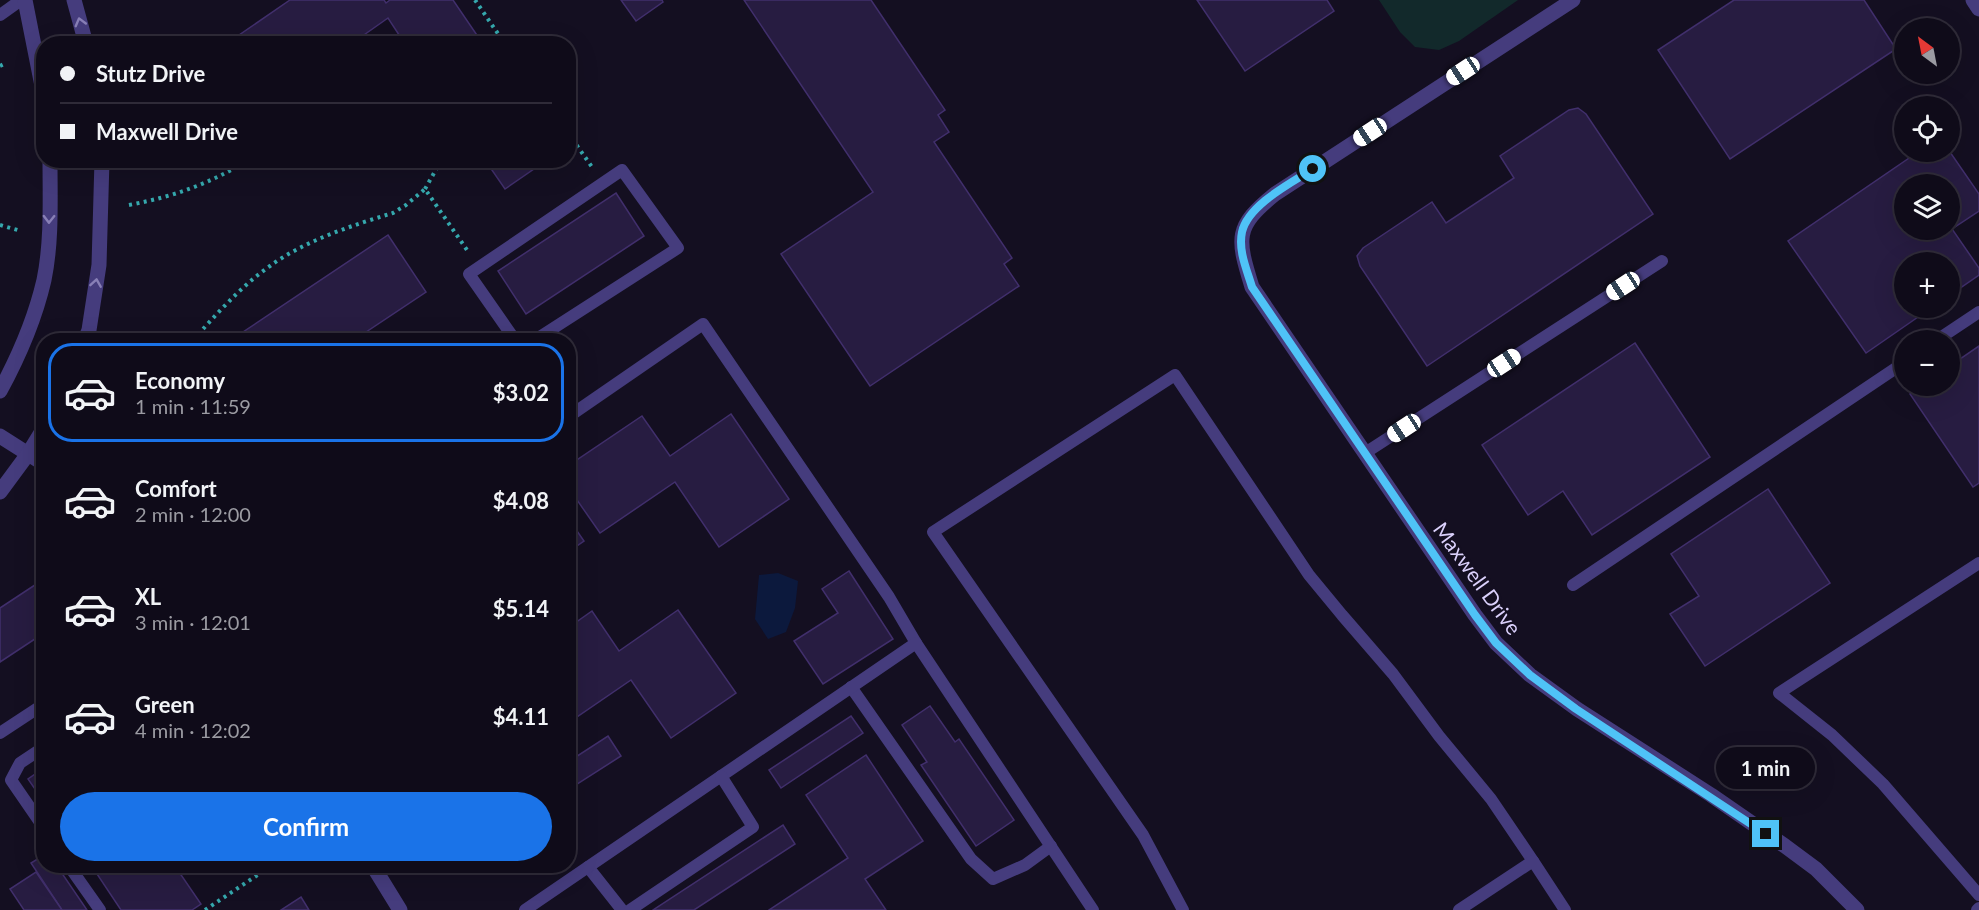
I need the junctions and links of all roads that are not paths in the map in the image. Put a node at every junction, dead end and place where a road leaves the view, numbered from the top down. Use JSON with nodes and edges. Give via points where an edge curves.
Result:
{"nodes":[{"id":1,"x":23,"y":0,"type":"edge"},
{"id":2,"x":74,"y":0,"type":"edge"},
{"id":3,"x":1573,"y":0,"type":"edge"},
{"id":4,"x":1973,"y":0,"type":"edge"},
{"id":5,"x":1979,"y":9,"type":"edge"},
{"id":6,"x":0,"y":15,"type":"edge"},
{"id":7,"x":84,"y":36,"type":"edge"},
{"id":8,"x":36,"y":60,"type":"edge"},
{"id":9,"x":50,"y":168,"type":"edge"},
{"id":10,"x":102,"y":168,"type":"edge"},
{"id":11,"x":1662,"y":261,"type":"dead end"},
{"id":12,"x":1979,"y":312,"type":"edge"},
{"id":13,"x":1952,"y":330,"type":"edge"},
{"id":14,"x":88,"y":333,"type":"edge"},
{"id":15,"x":510,"y":333,"type":"edge"},
{"id":16,"x":546,"y":333,"type":"edge"},
{"id":17,"x":1894,"y":369,"type":"edge"},
{"id":18,"x":0,"y":391,"type":"edge"},
{"id":19,"x":576,"y":412,"type":"edge"},
{"id":20,"x":0,"y":436,"type":"edge"},
{"id":21,"x":36,"y":441,"type":"edge"},
{"id":22,"x":1365,"y":453,"type":"junction"},
{"id":23,"x":28,"y":454,"type":"junction"},
{"id":24,"x":36,"y":459,"type":"edge"},
{"id":25,"x":0,"y":492,"type":"edge"},
{"id":26,"x":1979,"y":563,"type":"edge"},
{"id":27,"x":1573,"y":585,"type":"dead end"},
{"id":28,"x":916,"y":643,"type":"junction"},
{"id":29,"x":851,"y":687,"type":"junction"},
{"id":30,"x":36,"y":709,"type":"edge"},
{"id":31,"x":0,"y":733,"type":"edge"},
{"id":32,"x":36,"y":752,"type":"edge"},
{"id":33,"x":721,"y":776,"type":"junction"},
{"id":34,"x":36,"y":817,"type":"edge"},
{"id":35,"x":1051,"y":846,"type":"junction"},
{"id":36,"x":1533,"y":861,"type":"junction"},
{"id":37,"x":588,"y":867,"type":"junction"},
{"id":38,"x":74,"y":873,"type":"edge"},
{"id":39,"x":377,"y":873,"type":"edge"},
{"id":40,"x":1979,"y":895,"type":"edge"},
{"id":41,"x":100,"y":910,"type":"edge"},
{"id":42,"x":400,"y":910,"type":"edge"},
{"id":43,"x":525,"y":910,"type":"edge"},
{"id":44,"x":622,"y":910,"type":"edge"},
{"id":45,"x":630,"y":910,"type":"edge"},
{"id":46,"x":1094,"y":910,"type":"edge"},
{"id":47,"x":1183,"y":910,"type":"edge"},
{"id":48,"x":1459,"y":910,"type":"edge"},
{"id":49,"x":1565,"y":910,"type":"edge"},
{"id":50,"x":1857,"y":910,"type":"edge"}],
"edges":[{"from":1,"to":6,"type":"lane"},
{"from":1,"to":8,"type":"street"},
{"from":7,"to":2,"type":"street","one_way":true},
{"from":3,"to":22,"type":"street","name":"Maxwell Drive","via":[[1275,194],[1254,211],[1242,232],[1242,255],[1252,287]]},
{"from":4,"to":5,"type":"street"},
{"from":9,"to":18,"type":"street","one_way":true,"via":[[44,279],[28,336]]},
{"from":14,"to":10,"type":"street","one_way":true,"via":[[99,265]]},
{"from":11,"to":22,"type":"lane"},
{"from":12,"to":13,"type":"lane"},
{"from":15,"to":16,"type":"lane","via":[[469,274],[622,170],[678,248]]},
{"from":17,"to":27,"type":"lane"},
{"from":19,"to":28,"type":"lane","via":[[704,324]]},
{"from":20,"to":23,"type":"street"},
{"from":21,"to":23,"type":"street"},
{"from":22,"to":50,"type":"street","name":"Maxwell Drive","via":[[1475,615],[1496,643],[1530,675],[1785,846],[1816,869]]},
{"from":23,"to":24,"type":"street"},
{"from":23,"to":25,"type":"street"},
{"from":26,"to":40,"type":"lane","via":[[1779,693],[1832,735],[1883,784]]},
{"from":28,"to":29,"type":"lane"},
{"from":28,"to":35,"type":"lane"},
{"from":29,"to":33,"type":"lane"},
{"from":29,"to":35,"type":"lane","via":[[971,858],[993,879],[1025,865]]},
{"from":30,"to":31,"type":"lane"},
{"from":32,"to":34,"type":"lane","via":[[20,763],[10,780]]},
{"from":33,"to":37,"type":"lane"},
{"from":33,"to":45,"type":"lane","via":[[753,827]]},
{"from":35,"to":46,"type":"lane"},
{"from":36,"to":47,"type":"lane","via":[[1491,799],[1309,575],[1175,375],[933,532],[1143,835]]},
{"from":36,"to":48,"type":"lane"},
{"from":36,"to":49,"type":"lane"},
{"from":37,"to":43,"type":"lane"},
{"from":37,"to":44,"type":"lane"},
{"from":38,"to":41,"type":"lane"},
{"from":39,"to":42,"type":"street"}]}
